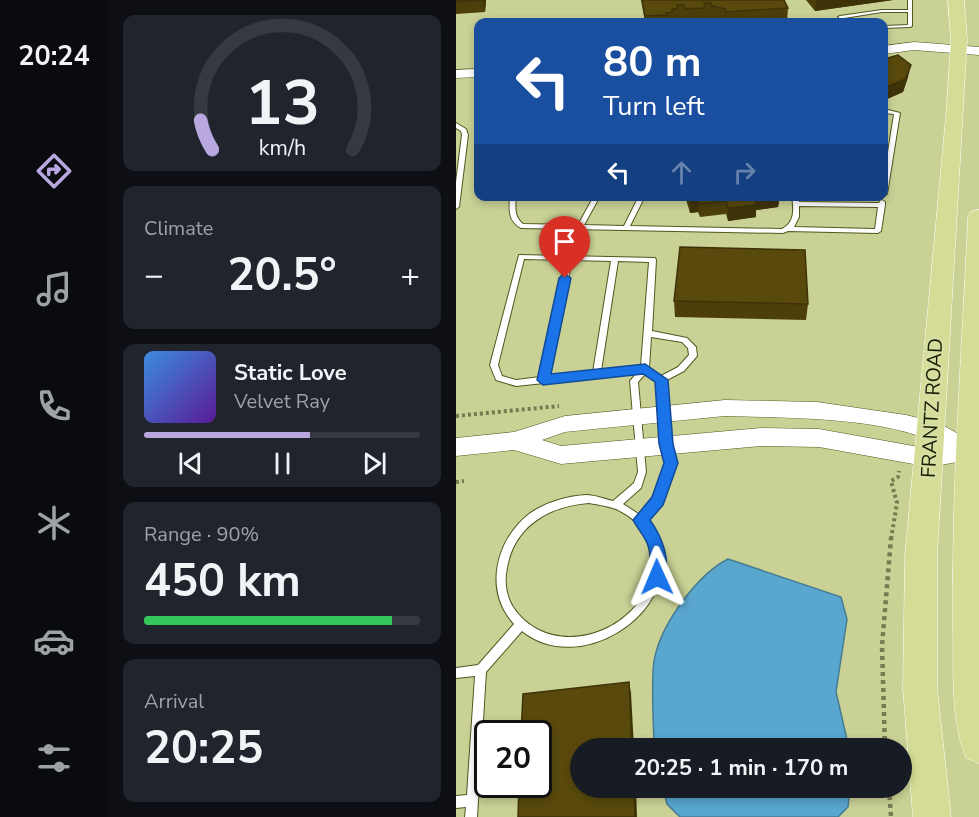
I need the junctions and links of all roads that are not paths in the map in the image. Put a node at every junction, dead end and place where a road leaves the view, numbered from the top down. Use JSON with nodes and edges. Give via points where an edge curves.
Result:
{"nodes":[{"id":1,"x":910,"y":0,"type":"edge"},
{"id":2,"x":956,"y":0,"type":"edge"},
{"id":3,"x":911,"y":11,"type":"junction"},
{"id":4,"x":841,"y":18,"type":"edge"},
{"id":5,"x":888,"y":27,"type":"edge"},
{"id":6,"x":888,"y":49,"type":"edge"},
{"id":7,"x":969,"y":50,"type":"edge"},
{"id":8,"x":456,"y":74,"type":"edge"},
{"id":9,"x":474,"y":74,"type":"edge"},
{"id":10,"x":888,"y":112,"type":"edge"},
{"id":11,"x":456,"y":125,"type":"edge"},
{"id":12,"x":888,"y":166,"type":"edge"},
{"id":13,"x":457,"y":187,"type":"edge"},
{"id":14,"x":513,"y":201,"type":"edge"},
{"id":15,"x":594,"y":201,"type":"edge"},
{"id":16,"x":640,"y":201,"type":"edge"},
{"id":17,"x":795,"y":201,"type":"edge"},
{"id":18,"x":812,"y":201,"type":"edge"},
{"id":19,"x":882,"y":201,"type":"edge"},
{"id":20,"x":882,"y":205,"type":"junction"},
{"id":21,"x":456,"y":207,"type":"edge"},
{"id":22,"x":580,"y":227,"type":"junction"},
{"id":23,"x":626,"y":228,"type":"junction"},
{"id":24,"x":788,"y":229,"type":"junction"},
{"id":25,"x":979,"y":230,"type":"edge"},
{"id":26,"x":569,"y":258,"type":"junction"},
{"id":27,"x":615,"y":259,"type":"junction"},
{"id":28,"x":648,"y":333,"type":"junction"},
{"id":29,"x":645,"y":369,"type":"junction"},
{"id":30,"x":597,"y":374,"type":"junction"},
{"id":31,"x":543,"y":380,"type":"junction"},
{"id":32,"x":661,"y":380,"type":"junction"},
{"id":33,"x":664,"y":414,"type":"junction"},
{"id":34,"x":638,"y":416,"type":"junction"},
{"id":35,"x":514,"y":441,"type":"junction"},
{"id":36,"x":666,"y":444,"type":"junction"},
{"id":37,"x":456,"y":447,"type":"edge"},
{"id":38,"x":641,"y":447,"type":"junction"},
{"id":39,"x":921,"y":447,"type":"junction"},
{"id":40,"x":975,"y":452,"type":"edge"},
{"id":41,"x":616,"y":504,"type":"junction"},
{"id":42,"x":641,"y":520,"type":"junction"},
{"id":43,"x":520,"y":625,"type":"junction"},
{"id":44,"x":481,"y":670,"type":"junction"},
{"id":45,"x":456,"y":673,"type":"edge"},
{"id":46,"x":976,"y":706,"type":"edge"},
{"id":47,"x":979,"y":745,"type":"edge"},
{"id":48,"x":472,"y":800,"type":"junction"},
{"id":49,"x":456,"y":802,"type":"edge"},
{"id":50,"x":471,"y":817,"type":"edge"},
{"id":51,"x":932,"y":817,"type":"edge"}],
"edges":[{"from":1,"to":3,"type":"lane"},
{"from":2,"to":7,"type":"main road","name":"FRANTZ ROAD"},
{"from":3,"to":4,"type":"lane"},
{"from":3,"to":5,"type":"lane","via":[[910,26]]},
{"from":6,"to":7,"type":"street","via":[[914,46]]},
{"from":7,"to":39,"type":"main road","name":"FRANTZ ROAD"},
{"from":8,"to":9,"type":"street"},
{"from":10,"to":12,"type":"lane","via":[[897,113]]},
{"from":11,"to":13,"type":"lane","via":[[464,129],[465,135]]},
{"from":13,"to":21,"type":"lane"},
{"from":14,"to":22,"type":"lane","via":[[512,216],[521,226]]},
{"from":15,"to":22,"type":"lane"},
{"from":16,"to":23,"type":"lane"},
{"from":17,"to":24,"type":"lane","via":[[796,219]]},
{"from":18,"to":20,"type":"lane"},
{"from":19,"to":20,"type":"lane"},
{"from":20,"to":24,"type":"lane","via":[[879,231]]},
{"from":22,"to":23,"type":"lane"},
{"from":23,"to":24,"type":"lane"},
{"from":25,"to":40,"type":"main road","name":"FRANTZ ROAD"},
{"from":26,"to":27,"type":"lane"},
{"from":26,"to":31,"type":"lane"},
{"from":26,"to":31,"type":"lane","via":[[521,257],[498,346],[494,365],[499,378],[516,383]]},
{"from":27,"to":28,"type":"lane","via":[[653,260]]},
{"from":27,"to":30,"type":"lane"},
{"from":28,"to":29,"type":"lane"},
{"from":28,"to":32,"type":"lane","via":[[684,340],[692,347],[693,356],[681,369]]},
{"from":29,"to":30,"type":"lane"},
{"from":29,"to":32,"type":"lane"},
{"from":29,"to":34,"type":"lane","via":[[634,381]]},
{"from":30,"to":31,"type":"lane"},
{"from":32,"to":33,"type":"lane"},
{"from":33,"to":34,"type":"street"},
{"from":33,"to":36,"type":"lane"},
{"from":33,"to":39,"type":"street","via":[[725,408],[817,410]]},
{"from":34,"to":35,"type":"street","via":[[565,424]]},
{"from":34,"to":38,"type":"lane"},
{"from":35,"to":37,"type":"street"},
{"from":35,"to":38,"type":"street","via":[[561,455]]},
{"from":36,"to":38,"type":"street"},
{"from":36,"to":39,"type":"street","via":[[761,437]]},
{"from":36,"to":42,"type":"lane","via":[[671,463],[666,482],[658,500]]},
{"from":38,"to":41,"type":"lane","via":[[638,485]]},
{"from":39,"to":40,"type":"street"},
{"from":39,"to":51,"type":"main road","name":"FRANTZ ROAD","via":[[920,688]]},
{"from":40,"to":46,"type":"main road","name":"FRANTZ ROAD","via":[[968,564]]},
{"from":41,"to":42,"type":"lane"},
{"from":41,"to":43,"type":"lane","via":[[589,499],[560,503],[534,516],[513,537],[501,562],[500,589]]},
{"from":42,"to":43,"type":"lane","via":[[653,538],[659,563],[653,591],[636,615],[609,633],[578,642],[546,639]]},
{"from":43,"to":44,"type":"lane"},
{"from":44,"to":45,"type":"lane"},
{"from":44,"to":48,"type":"lane"},
{"from":46,"to":47,"type":"main road","name":"FRANTZ ROAD"},
{"from":48,"to":49,"type":"lane"},
{"from":48,"to":50,"type":"lane"}]}
